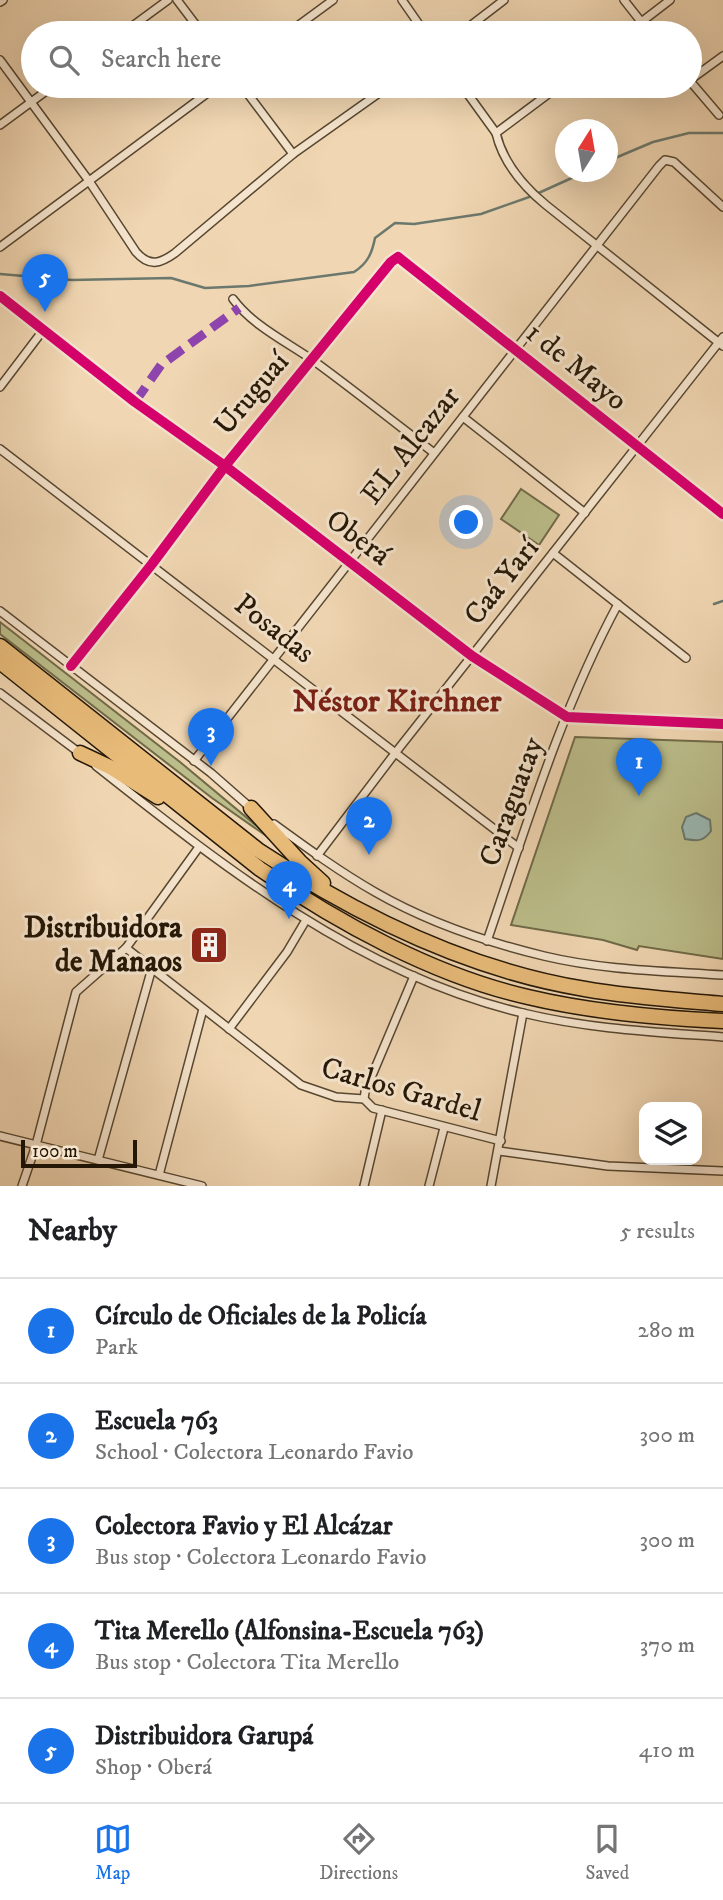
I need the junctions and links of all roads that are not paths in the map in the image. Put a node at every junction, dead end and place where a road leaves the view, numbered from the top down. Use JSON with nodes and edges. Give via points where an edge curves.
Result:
{"nodes":[{"id":1,"x":168,"y":0,"type":"edge"},
{"id":2,"x":177,"y":0,"type":"edge"},
{"id":3,"x":333,"y":0,"type":"edge"},
{"id":4,"x":402,"y":0,"type":"edge"},
{"id":5,"x":505,"y":0,"type":"edge"},
{"id":6,"x":624,"y":0,"type":"edge"},
{"id":7,"x":670,"y":0,"type":"edge"},
{"id":8,"x":139,"y":21,"type":"edge"},
{"id":9,"x":193,"y":21,"type":"edge"},
{"id":10,"x":304,"y":21,"type":"edge"},
{"id":11,"x":417,"y":21,"type":"edge"},
{"id":12,"x":477,"y":21,"type":"edge"},
{"id":13,"x":641,"y":21,"type":"edge"},
{"id":14,"x":643,"y":21,"type":"edge"},
{"id":15,"x":723,"y":56,"type":"edge"},
{"id":16,"x":0,"y":60,"type":"edge"},
{"id":17,"x":702,"y":72,"type":"edge"},
{"id":18,"x":21,"y":90,"type":"edge"},
{"id":19,"x":702,"y":95,"type":"edge"},
{"id":20,"x":27,"y":98,"type":"edge"},
{"id":21,"x":37,"y":98,"type":"edge"},
{"id":22,"x":202,"y":98,"type":"edge"},
{"id":23,"x":251,"y":98,"type":"edge"},
{"id":24,"x":372,"y":98,"type":"edge"},
{"id":25,"x":470,"y":98,"type":"edge"},
{"id":26,"x":544,"y":98,"type":"edge"},
{"id":27,"x":30,"y":103,"type":"junction"},
{"id":28,"x":719,"y":115,"type":"dead end"},
{"id":29,"x":0,"y":125,"type":"edge"},
{"id":30,"x":497,"y":137,"type":"junction"},
{"id":31,"x":293,"y":154,"type":"junction"},
{"id":32,"x":89,"y":181,"type":"junction"},
{"id":33,"x":723,"y":207,"type":"edge"},
{"id":34,"x":596,"y":244,"type":"junction"},
{"id":35,"x":0,"y":247,"type":"edge"},
{"id":36,"x":398,"y":257,"type":"joint"},
{"id":37,"x":0,"y":296,"type":"edge"},
{"id":38,"x":233,"y":299,"type":"dead end"},
{"id":39,"x":44,"y":329,"type":"junction"},
{"id":40,"x":722,"y":342,"type":"edge"},
{"id":41,"x":515,"y":349,"type":"junction"},
{"id":42,"x":312,"y":360,"type":"junction"},
{"id":43,"x":0,"y":387,"type":"edge"},
{"id":44,"x":463,"y":417,"type":"junction"},
{"id":45,"x":637,"y":447,"type":"junction"},
{"id":46,"x":0,"y":449,"type":"edge"},
{"id":47,"x":434,"y":453,"type":"junction"},
{"id":48,"x":225,"y":466,"type":"junction"},
{"id":49,"x":585,"y":513,"type":"junction"},
{"id":50,"x":723,"y":514,"type":"edge"},
{"id":51,"x":553,"y":553,"type":"junction"},
{"id":52,"x":350,"y":562,"type":"junction"},
{"id":53,"x":152,"y":564,"type":"junction"},
{"id":54,"x":618,"y":604,"type":"junction"},
{"id":55,"x":0,"y":611,"type":"edge"},
{"id":56,"x":0,"y":646,"type":"edge"},
{"id":57,"x":472,"y":656,"type":"junction"},
{"id":58,"x":686,"y":658,"type":"dead end"},
{"id":59,"x":275,"y":659,"type":"junction"},
{"id":60,"x":0,"y":662,"type":"edge"},
{"id":61,"x":71,"y":666,"type":"junction"},
{"id":62,"x":0,"y":693,"type":"edge"},
{"id":63,"x":567,"y":717,"type":"junction"},
{"id":64,"x":723,"y":724,"type":"edge"},
{"id":65,"x":396,"y":752,"type":"junction"},
{"id":66,"x":80,"y":753,"type":"junction"},
{"id":67,"x":194,"y":761,"type":"junction"},
{"id":68,"x":251,"y":808,"type":"junction"},
{"id":69,"x":214,"y":831,"type":"junction"},
{"id":70,"x":200,"y":847,"type":"junction"},
{"id":71,"x":519,"y":848,"type":"junction"},
{"id":72,"x":317,"y":856,"type":"junction"},
{"id":73,"x":346,"y":902,"type":"junction"},
{"id":74,"x":306,"y":920,"type":"junction"},
{"id":75,"x":487,"y":941,"type":"junction"},
{"id":76,"x":126,"y":948,"type":"junction"},
{"id":77,"x":152,"y":968,"type":"junction"},
{"id":78,"x":723,"y":975,"type":"edge"},
{"id":79,"x":414,"y":976,"type":"junction"},
{"id":80,"x":723,"y":1004,"type":"edge"},
{"id":81,"x":203,"y":1009,"type":"junction"},
{"id":82,"x":523,"y":1013,"type":"junction"},
{"id":83,"x":721,"y":1021,"type":"edge"},
{"id":84,"x":229,"y":1029,"type":"junction"},
{"id":85,"x":723,"y":1037,"type":"edge"},
{"id":86,"x":364,"y":1099,"type":"junction"},
{"id":87,"x":382,"y":1110,"type":"junction"},
{"id":88,"x":444,"y":1128,"type":"junction"},
{"id":89,"x":0,"y":1136,"type":"edge"},
{"id":90,"x":501,"y":1142,"type":"junction"},
{"id":91,"x":36,"y":1145,"type":"junction"},
{"id":92,"x":499,"y":1151,"type":"junction"},
{"id":93,"x":98,"y":1160,"type":"junction"},
{"id":94,"x":723,"y":1171,"type":"edge"},
{"id":95,"x":159,"y":1175,"type":"junction"},
{"id":96,"x":22,"y":1186,"type":"edge"},
{"id":97,"x":202,"y":1186,"type":"edge"},
{"id":98,"x":364,"y":1186,"type":"edge"},
{"id":99,"x":429,"y":1186,"type":"edge"},
{"id":100,"x":491,"y":1186,"type":"edge"}],
"edges":[{"from":1,"to":8,"type":"street"},
{"from":2,"to":9,"type":"street"},
{"from":3,"to":10,"type":"street"},
{"from":4,"to":11,"type":"street"},
{"from":5,"to":12,"type":"street"},
{"from":6,"to":13,"type":"street"},
{"from":7,"to":14,"type":"street"},
{"from":15,"to":17,"type":"street"},
{"from":16,"to":18,"type":"street"},
{"from":19,"to":28,"type":"street"},
{"from":20,"to":27,"type":"street"},
{"from":21,"to":27,"type":"street"},
{"from":22,"to":32,"type":"street"},
{"from":23,"to":31,"type":"street"},
{"from":24,"to":31,"type":"street"},
{"from":25,"to":30,"type":"street"},
{"from":26,"to":30,"type":"street"},
{"from":27,"to":29,"type":"street"},
{"from":27,"to":32,"type":"street"},
{"from":30,"to":34,"type":"street","via":[[504,159],[532,193]]},
{"from":31,"to":32,"type":"street","via":[[162,262],[151,263],[135,252]]},
{"from":32,"to":35,"type":"street"},
{"from":33,"to":34,"type":"street","name":"EL Alcazar","via":[[674,162],[665,160]]},
{"from":34,"to":40,"type":"street"},
{"from":34,"to":41,"type":"street","name":"EL Alcazar"},
{"from":36,"to":41,"type":"street","name":"1 de Mayo"},
{"from":36,"to":42,"type":"street","name":"Uruguaí"},
{"from":37,"to":39,"type":"street","name":"Oberá"},
{"from":38,"to":42,"type":"street"},
{"from":39,"to":43,"type":"street"},
{"from":39,"to":48,"type":"street","name":"Oberá"},
{"from":40,"to":45,"type":"street","name":"Caá Yarí"},
{"from":41,"to":44,"type":"street","name":"EL Alcazar"},
{"from":41,"to":45,"type":"street","name":"1 de Mayo"},
{"from":42,"to":47,"type":"street"},
{"from":42,"to":48,"type":"street","name":"Uruguaí"},
{"from":44,"to":47,"type":"street","name":"EL Alcazar"},
{"from":44,"to":49,"type":"street"},
{"from":45,"to":49,"type":"street","name":"Caá Yarí"},
{"from":45,"to":50,"type":"street","name":"1 de Mayo"},
{"from":46,"to":53,"type":"street","name":"Posadas"},
{"from":47,"to":52,"type":"street","name":"EL Alcazar"},
{"from":48,"to":52,"type":"street","name":"Oberá"},
{"from":48,"to":53,"type":"street","name":"Uruguaí"},
{"from":49,"to":51,"type":"street","name":"Caá Yarí"},
{"from":51,"to":54,"type":"street"},
{"from":51,"to":57,"type":"street","name":"Caá Yarí"},
{"from":52,"to":57,"type":"street","name":"Oberá"},
{"from":52,"to":59,"type":"street","name":"EL Alcazar"},
{"from":53,"to":59,"type":"street","name":"Posadas"},
{"from":53,"to":61,"type":"street","name":"Uruguaí"},
{"from":54,"to":58,"type":"street"},
{"from":54,"to":63,"type":"street","name":"Caraguatay"},
{"from":55,"to":61,"type":"street"},
{"from":56,"to":73,"type":"highway","via":[[257,850]]},
{"from":57,"to":63,"type":"street","name":"Oberá"},
{"from":57,"to":65,"type":"street","name":"Caá Yarí"},
{"from":59,"to":65,"type":"street","name":"Posadas"},
{"from":59,"to":67,"type":"street","name":"EL Alcazar"},
{"from":60,"to":69,"type":"highway"},
{"from":61,"to":67,"type":"street"},
{"from":62,"to":66,"type":"street"},
{"from":63,"to":64,"type":"street"},
{"from":63,"to":71,"type":"street","name":"Caraguatay"},
{"from":65,"to":71,"type":"street","name":"Posadas"},
{"from":65,"to":72,"type":"street","name":"Caá Yarí"},
{"from":66,"to":69,"type":"highway"},
{"from":66,"to":70,"type":"street"},
{"from":67,"to":68,"type":"street"},
{"from":68,"to":72,"type":"street"},
{"from":68,"to":73,"type":"highway","via":[[300,862]]},
{"from":69,"to":83,"type":"highway","via":[[292,891],[381,942],[438,967],[526,997],[583,1008]]},
{"from":70,"to":74,"type":"street"},
{"from":70,"to":76,"type":"street"},
{"from":71,"to":75,"type":"street","name":"Caraguatay"},
{"from":72,"to":75,"type":"street","via":[[380,895]]},
{"from":73,"to":80,"type":"highway","via":[[444,948],[507,971],[583,989]]},
{"from":74,"to":79,"type":"street"},
{"from":74,"to":84,"type":"street"},
{"from":75,"to":78,"type":"street","via":[[546,957],[620,968]]},
{"from":76,"to":77,"type":"street","name":"Carlos Gardel"},
{"from":76,"to":91,"type":"street","via":[[76,992]]},
{"from":77,"to":81,"type":"street","name":"Carlos Gardel"},
{"from":77,"to":93,"type":"street"},
{"from":79,"to":82,"type":"street"},
{"from":79,"to":86,"type":"street"},
{"from":81,"to":84,"type":"street","name":"Carlos Gardel"},
{"from":81,"to":95,"type":"street"},
{"from":82,"to":85,"type":"street","via":[[590,1027]]},
{"from":82,"to":90,"type":"street"},
{"from":84,"to":86,"type":"street","name":"Carlos Gardel","via":[[301,1085],[336,1097]]},
{"from":86,"to":87,"type":"street","name":"Carlos Gardel"},
{"from":87,"to":88,"type":"street","name":"Carlos Gardel"},
{"from":87,"to":98,"type":"street"},
{"from":88,"to":90,"type":"street","name":"Carlos Gardel"},
{"from":88,"to":99,"type":"street"},
{"from":89,"to":91,"type":"street"},
{"from":90,"to":92,"type":"street"},
{"from":91,"to":93,"type":"street"},
{"from":91,"to":96,"type":"street"},
{"from":92,"to":94,"type":"street","name":"Carlos Gardel","via":[[608,1166]]},
{"from":92,"to":100,"type":"street"},
{"from":93,"to":95,"type":"street"},
{"from":95,"to":97,"type":"street"}]}
